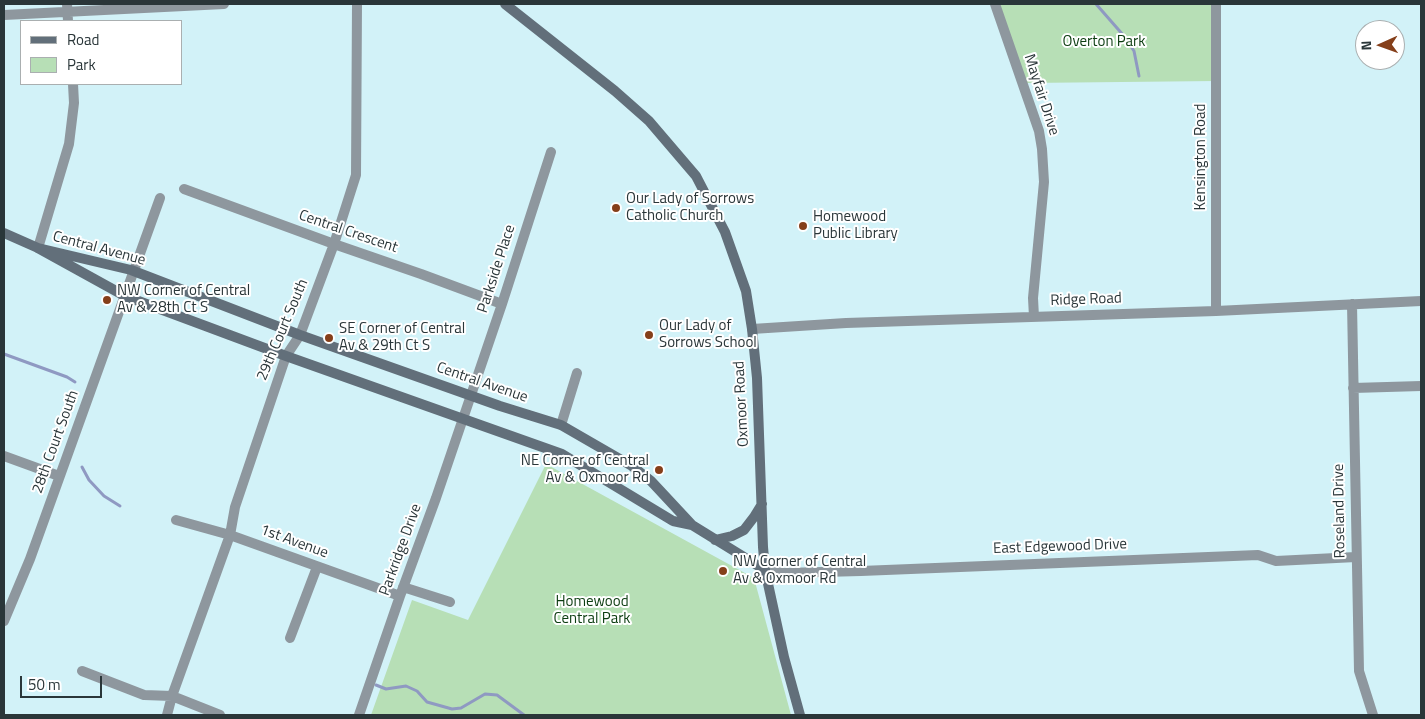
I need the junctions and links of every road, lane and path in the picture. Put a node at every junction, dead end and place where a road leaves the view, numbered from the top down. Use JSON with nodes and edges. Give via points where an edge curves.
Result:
{"nodes":[{"id":1,"x":224,"y":4,"type":"edge"},
{"id":2,"x":357,"y":4,"type":"edge"},
{"id":3,"x":505,"y":4,"type":"edge"},
{"id":4,"x":995,"y":4,"type":"edge"},
{"id":5,"x":1216,"y":4,"type":"edge"},
{"id":6,"x":67,"y":12,"type":"edge"},
{"id":7,"x":4,"y":15,"type":"edge"},
{"id":8,"x":73,"y":85,"type":"edge"},
{"id":9,"x":551,"y":152,"type":"dead end"},
{"id":10,"x":184,"y":189,"type":"dead end"},
{"id":11,"x":160,"y":198,"type":"dead end"},
{"id":12,"x":4,"y":233,"type":"edge"},
{"id":13,"x":334,"y":244,"type":"junction"},
{"id":14,"x":38,"y":248,"type":"junction"},
{"id":15,"x":133,"y":271,"type":"junction"},
{"id":16,"x":125,"y":296,"type":"junction"},
{"id":17,"x":1421,"y":301,"type":"edge"},
{"id":18,"x":502,"y":304,"type":"junction"},
{"id":19,"x":1352,"y":304,"type":"junction"},
{"id":20,"x":1216,"y":311,"type":"junction"},
{"id":21,"x":1034,"y":317,"type":"junction"},
{"id":22,"x":752,"y":328,"type":"junction"},
{"id":23,"x":300,"y":335,"type":"junction"},
{"id":24,"x":286,"y":356,"type":"junction"},
{"id":25,"x":577,"y":373,"type":"dead end"},
{"id":26,"x":1421,"y":386,"type":"edge"},
{"id":27,"x":1353,"y":388,"type":"junction"},
{"id":28,"x":471,"y":395,"type":"junction"},
{"id":29,"x":463,"y":419,"type":"junction"},
{"id":30,"x":561,"y":425,"type":"junction"},
{"id":31,"x":4,"y":456,"type":"edge"},
{"id":32,"x":59,"y":476,"type":"junction"},
{"id":33,"x":762,"y":503,"type":"junction"},
{"id":34,"x":176,"y":520,"type":"dead end"},
{"id":35,"x":692,"y":525,"type":"junction"},
{"id":36,"x":230,"y":535,"type":"junction"},
{"id":37,"x":715,"y":540,"type":"junction"},
{"id":38,"x":1356,"y":558,"type":"junction"},
{"id":39,"x":317,"y":567,"type":"junction"},
{"id":40,"x":766,"y":570,"type":"junction"},
{"id":41,"x":402,"y":591,"type":"junction"},
{"id":42,"x":450,"y":602,"type":"dead end"},
{"id":43,"x":4,"y":621,"type":"edge"},
{"id":44,"x":290,"y":638,"type":"dead end"},
{"id":45,"x":82,"y":671,"type":"dead end"},
{"id":46,"x":172,"y":696,"type":"junction"},
{"id":47,"x":167,"y":715,"type":"edge"},
{"id":48,"x":220,"y":715,"type":"edge"},
{"id":49,"x":359,"y":715,"type":"edge"},
{"id":50,"x":800,"y":715,"type":"edge"},
{"id":51,"x":1373,"y":715,"type":"edge"}],
"edges":[{"from":1,"to":6,"type":"street"},
{"from":2,"to":13,"type":"street","name":"29th Court South","via":[[356,175]]},
{"from":3,"to":22,"type":"main road","name":"Oxmoor Road","via":[[615,91],[649,122],[696,176],[725,232],[746,291]]},
{"from":4,"to":21,"type":"street","name":"Mayfair Drive","via":[[1039,131],[1042,149],[1044,182]]},
{"from":5,"to":20,"type":"street","name":"Kensington Road"},
{"from":6,"to":7,"type":"street"},
{"from":8,"to":14,"type":"street","via":[[69,144]]},
{"from":9,"to":18,"type":"street","name":"Parkside Place"},
{"from":10,"to":13,"type":"street","name":"Central Crescent"},
{"from":11,"to":15,"type":"street","name":"28th Court South"},
{"from":12,"to":14,"type":"main road","name":"Central Avenue"},
{"from":13,"to":18,"type":"street","name":"Central Crescent"},
{"from":13,"to":23,"type":"street","name":"29th Court South"},
{"from":14,"to":15,"type":"main road","name":"Central Avenue"},
{"from":14,"to":16,"type":"main road","name":"Central Avenue"},
{"from":15,"to":16,"type":"street","name":"28th Court South"},
{"from":15,"to":23,"type":"main road","name":"Central Avenue"},
{"from":16,"to":24,"type":"main road","name":"Central Avenue"},
{"from":16,"to":32,"type":"street","name":"28th Court South"},
{"from":17,"to":19,"type":"street","name":"Ridge Road"},
{"from":18,"to":28,"type":"street","name":"Parkside Place"},
{"from":19,"to":20,"type":"street","name":"Ridge Road"},
{"from":19,"to":27,"type":"street","name":"Roseland Drive"},
{"from":20,"to":21,"type":"street","name":"Ridge Road"},
{"from":21,"to":22,"type":"street","name":"Ridge Road"},
{"from":22,"to":33,"type":"main road","name":"Oxmoor Road"},
{"from":23,"to":24,"type":"street","name":"29th Court South"},
{"from":23,"to":28,"type":"main road","name":"Central Avenue"},
{"from":24,"to":29,"type":"main road","name":"Central Avenue"},
{"from":24,"to":36,"type":"street","name":"29th Court South","via":[[235,507]]},
{"from":25,"to":30,"type":"street"},
{"from":26,"to":27,"type":"street"},
{"from":27,"to":38,"type":"street","name":"Roseland Drive"},
{"from":28,"to":29,"type":"street","name":"Parkridge Drive"},
{"from":28,"to":30,"type":"main road","name":"Central Avenue"},
{"from":29,"to":35,"type":"main road","name":"Central Avenue","via":[[562,454],[673,521]]},
{"from":29,"to":41,"type":"street","name":"Parkridge Drive"},
{"from":30,"to":35,"type":"main road","name":"Central Avenue","via":[[632,466],[651,481]]},
{"from":31,"to":32,"type":"street"},
{"from":32,"to":43,"type":"street","name":"28th Court South"},
{"from":33,"to":37,"type":"main road","via":[[744,530]]},
{"from":33,"to":40,"type":"main road","name":"Oxmoor Road"},
{"from":34,"to":36,"type":"street","name":"1st Avenue"},
{"from":35,"to":37,"type":"main road","name":"Central Avenue"},
{"from":36,"to":39,"type":"street","name":"1st Avenue"},
{"from":36,"to":46,"type":"street","name":"29th Court South"},
{"from":37,"to":40,"type":"main road","name":"Central Avenue"},
{"from":38,"to":40,"type":"street","name":"East Edgewood Drive","via":[[1276,561],[1258,555],[861,571]]},
{"from":38,"to":51,"type":"street","name":"Roseland Drive","via":[[1360,671]]},
{"from":39,"to":41,"type":"street","name":"1st Avenue"},
{"from":39,"to":44,"type":"street"},
{"from":40,"to":50,"type":"main road","name":"Oxmoor Road"},
{"from":41,"to":42,"type":"street","name":"1st Avenue"},
{"from":41,"to":49,"type":"street","name":"Parkridge Drive"},
{"from":45,"to":46,"type":"street","via":[[144,695]]},
{"from":46,"to":47,"type":"street","name":"29th Court South"},
{"from":46,"to":48,"type":"street"}]}
